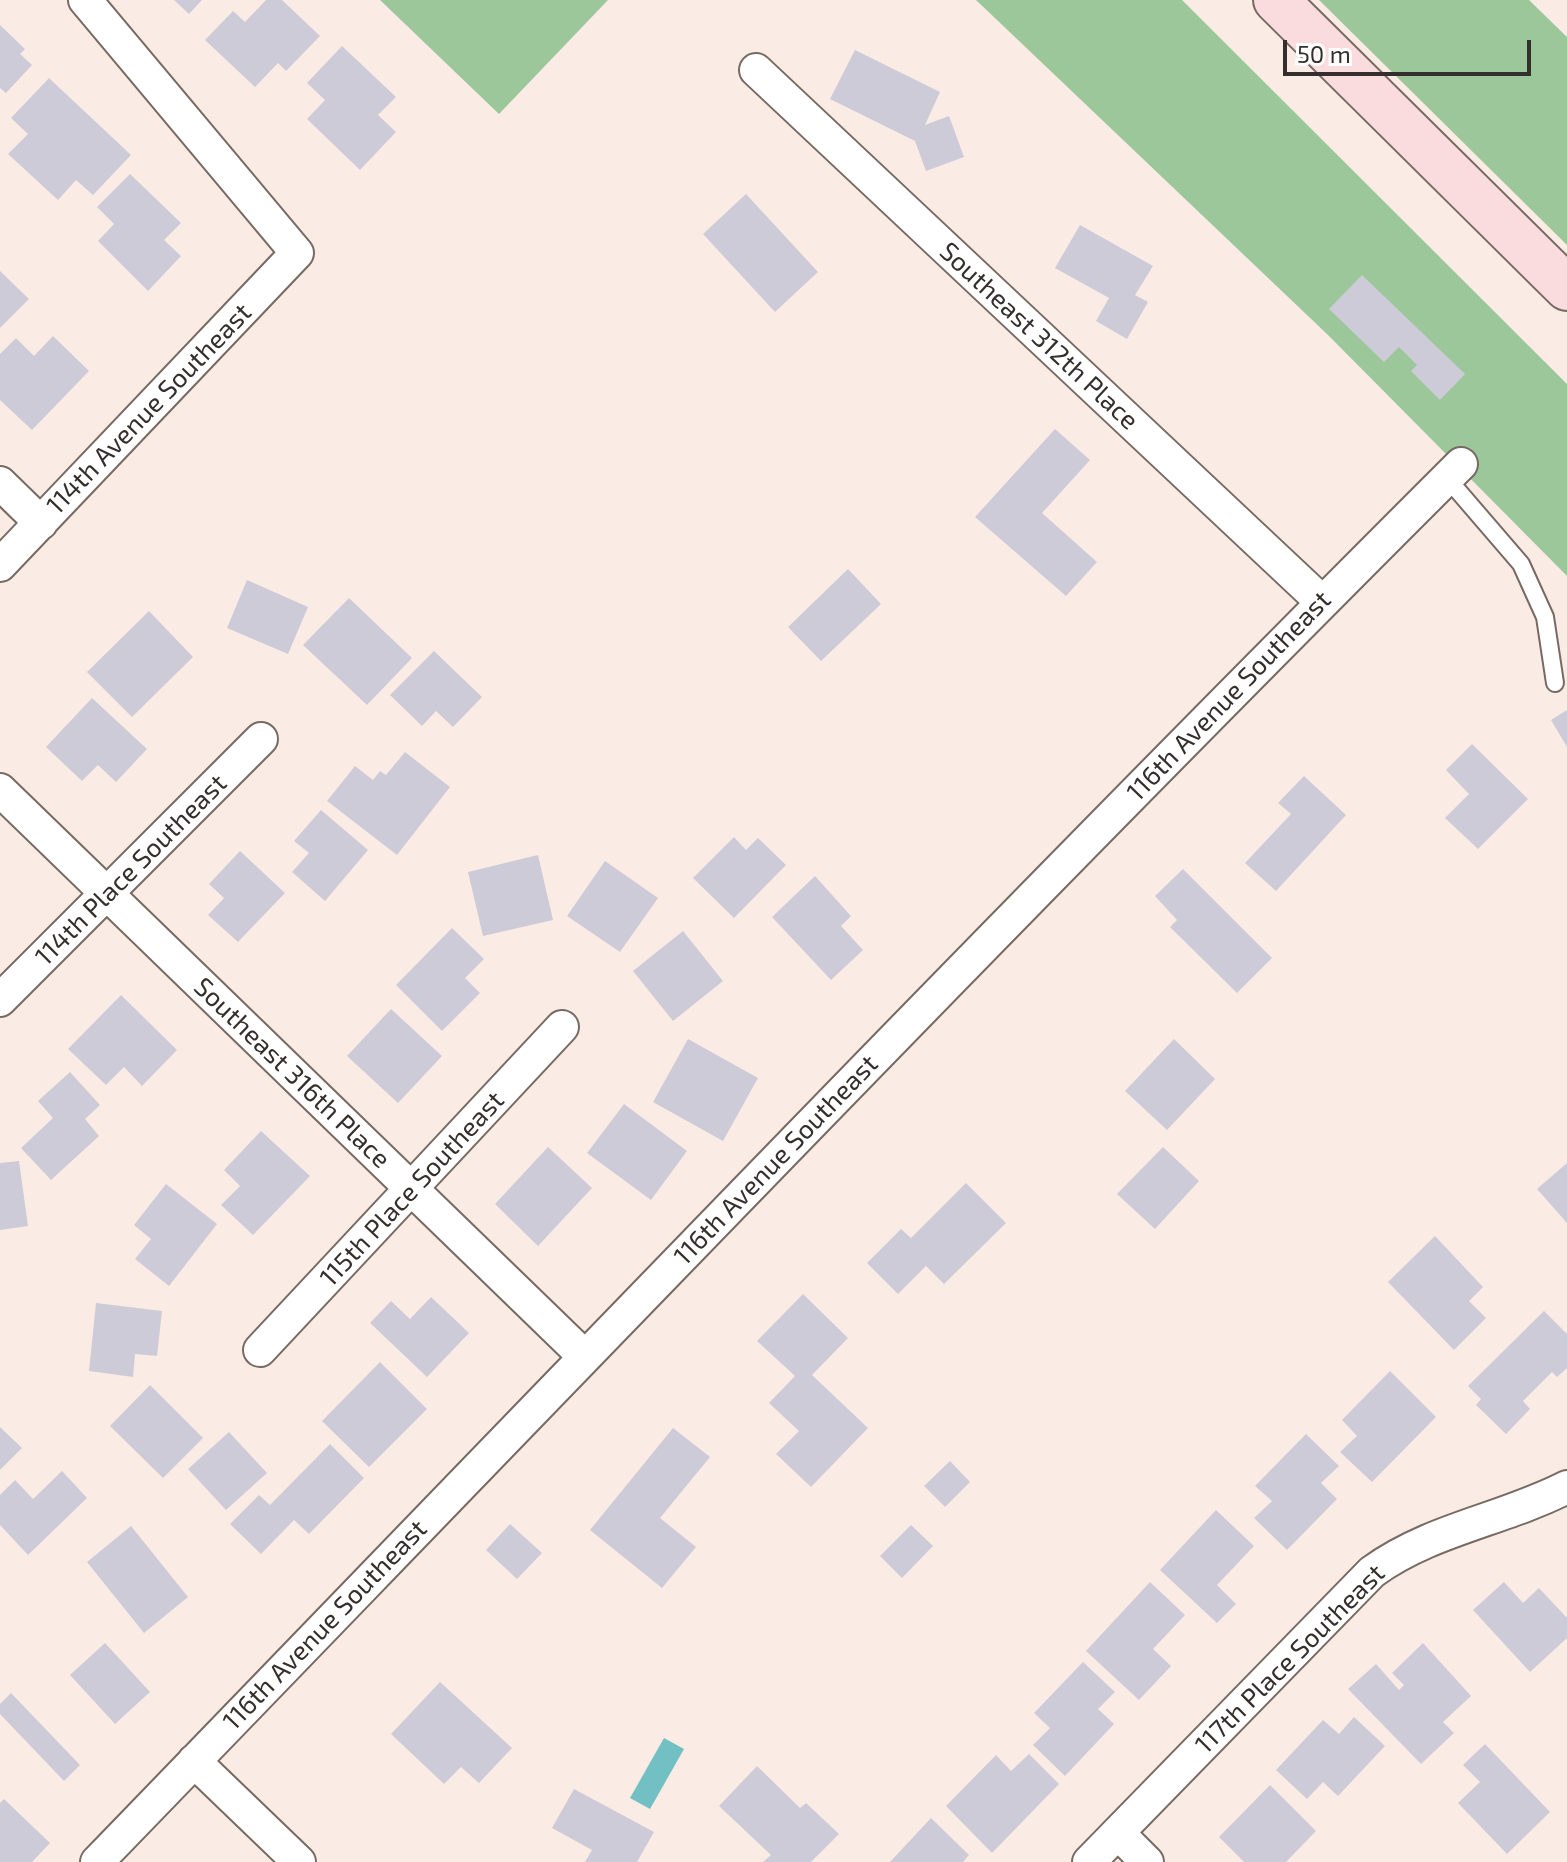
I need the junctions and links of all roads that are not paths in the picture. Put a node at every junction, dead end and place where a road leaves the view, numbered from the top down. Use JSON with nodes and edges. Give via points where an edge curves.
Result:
{"nodes":[{"id":1,"x":85,"y":0,"type":"edge"},
{"id":2,"x":1276,"y":0,"type":"edge"},
{"id":3,"x":756,"y":70,"type":"dead end"},
{"id":4,"x":1567,"y":288,"type":"edge"},
{"id":5,"x":1454,"y":471,"type":"joint"},
{"id":6,"x":0,"y":483,"type":"edge"},
{"id":7,"x":41,"y":523,"type":"junction"},
{"id":8,"x":0,"y":565,"type":"edge"},
{"id":9,"x":1321,"y":601,"type":"junction"},
{"id":10,"x":1555,"y":683,"type":"dead end"},
{"id":11,"x":261,"y":739,"type":"dead end"},
{"id":12,"x":0,"y":790,"type":"edge"},
{"id":13,"x":108,"y":895,"type":"junction"},
{"id":14,"x":0,"y":1000,"type":"edge"},
{"id":15,"x":562,"y":1027,"type":"dead end"},
{"id":16,"x":413,"y":1190,"type":"junction"},
{"id":17,"x":260,"y":1350,"type":"dead end"},
{"id":18,"x":584,"y":1356,"type":"junction"},
{"id":19,"x":1567,"y":1487,"type":"edge"},
{"id":20,"x":194,"y":1761,"type":"junction"},
{"id":21,"x":1118,"y":1833,"type":"junction"},
{"id":22,"x":97,"y":1862,"type":"edge"},
{"id":23,"x":299,"y":1862,"type":"edge"},
{"id":24,"x":1089,"y":1862,"type":"edge"},
{"id":25,"x":1147,"y":1862,"type":"edge"}],
"edges":[{"from":1,"to":7,"type":"street","name":"114th Avenue Southeast","via":[[297,253]]},
{"from":2,"to":4,"type":"main road"},
{"from":3,"to":9,"type":"street","name":"Southeast 312th Place"},
{"from":5,"to":9,"type":"street","name":"116th Avenue Southeast"},
{"from":5,"to":10,"type":"lane","via":[[1521,564],[1545,617]]},
{"from":6,"to":7,"type":"street"},
{"from":7,"to":8,"type":"street","name":"114th Avenue Southeast"},
{"from":9,"to":18,"type":"street","name":"116th Avenue Southeast"},
{"from":11,"to":13,"type":"street","name":"114th Place Southeast"},
{"from":12,"to":13,"type":"street","name":"Southeast 316th Place"},
{"from":13,"to":14,"type":"street","name":"114th Place Southeast"},
{"from":13,"to":16,"type":"street","name":"Southeast 316th Place"},
{"from":15,"to":16,"type":"street","name":"115th Place Southeast"},
{"from":16,"to":17,"type":"street","name":"115th Place Southeast"},
{"from":16,"to":18,"type":"street","name":"Southeast 316th Place"},
{"from":18,"to":20,"type":"street","name":"116th Avenue Southeast"},
{"from":19,"to":21,"type":"street","name":"117th Place Southeast","via":[[1421,1542],[1372,1572]]},
{"from":20,"to":22,"type":"street","name":"116th Avenue Southeast"},
{"from":20,"to":23,"type":"street"},
{"from":21,"to":24,"type":"street","name":"117th Place Southeast"},
{"from":21,"to":25,"type":"street"}]}
